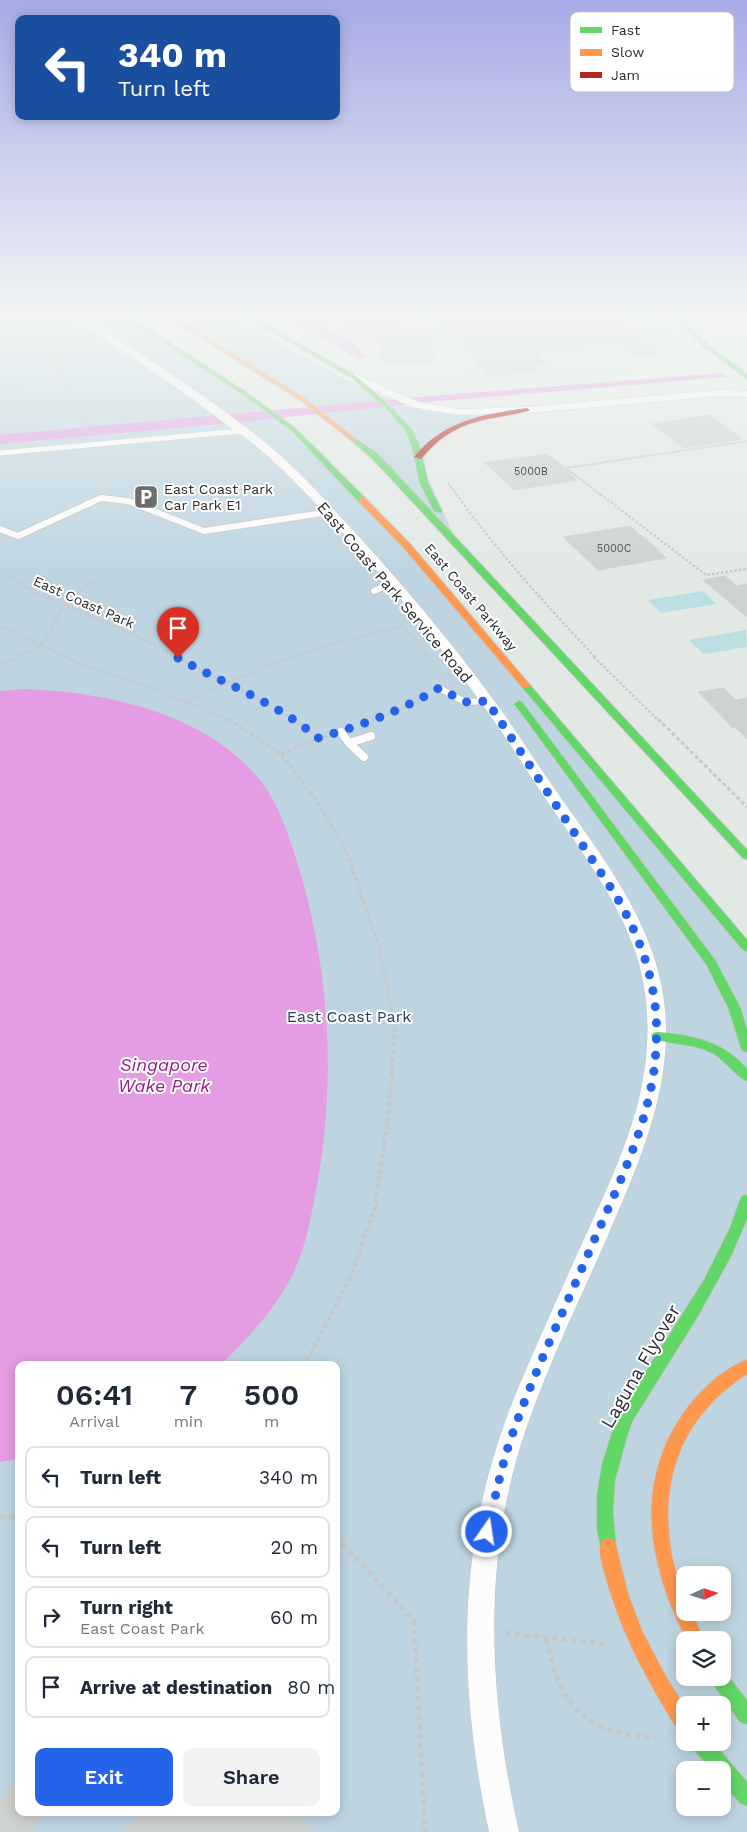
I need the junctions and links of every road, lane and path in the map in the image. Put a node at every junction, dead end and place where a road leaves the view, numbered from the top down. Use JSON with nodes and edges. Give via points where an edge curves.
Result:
{"nodes":[{"id":1,"x":75,"y":402,"type":"edge"},
{"id":2,"x":204,"y":402,"type":"edge"},
{"id":3,"x":257,"y":402,"type":"edge"},
{"id":4,"x":305,"y":402,"type":"edge"},
{"id":5,"x":383,"y":402,"type":"edge"},
{"id":6,"x":410,"y":402,"type":"edge"},
{"id":7,"x":613,"y":402,"type":"edge"},
{"id":8,"x":527,"y":410,"type":"junction"},
{"id":9,"x":85,"y":426,"type":"dead end"},
{"id":10,"x":238,"y":428,"type":"junction"},
{"id":11,"x":747,"y":441,"type":"edge"},
{"id":12,"x":0,"y":453,"type":"edge"},
{"id":13,"x":418,"y":457,"type":"junction"},
{"id":14,"x":445,"y":480,"type":"dead end"},
{"id":15,"x":329,"y":512,"type":"junction"},
{"id":16,"x":0,"y":528,"type":"edge"},
{"id":17,"x":450,"y":536,"type":"junction"},
{"id":18,"x":747,"y":569,"type":"edge"},
{"id":19,"x":0,"y":571,"type":"edge"},
{"id":20,"x":109,"y":572,"type":"dead end"},
{"id":21,"x":392,"y":583,"type":"junction"},
{"id":22,"x":445,"y":589,"type":"junction"},
{"id":23,"x":374,"y":591,"type":"dead end"},
{"id":24,"x":64,"y":606,"type":"junction"},
{"id":25,"x":0,"y":626,"type":"edge"},
{"id":26,"x":40,"y":645,"type":"junction"},
{"id":27,"x":595,"y":657,"type":"junction"},
{"id":28,"x":487,"y":659,"type":"dead end"},
{"id":29,"x":586,"y":659,"type":"dead end"},
{"id":30,"x":431,"y":661,"type":"dead end"},
{"id":31,"x":0,"y":665,"type":"edge"},
{"id":32,"x":223,"y":683,"type":"junction"},
{"id":33,"x":439,"y":688,"type":"joint"},
{"id":34,"x":515,"y":698,"type":"dead end"},
{"id":35,"x":487,"y":701,"type":"junction"},
{"id":36,"x":186,"y":702,"type":"junction"},
{"id":37,"x":341,"y":732,"type":"junction"},
{"id":38,"x":371,"y":736,"type":"dead end"},
{"id":39,"x":318,"y":738,"type":"junction"},
{"id":40,"x":348,"y":743,"type":"junction"},
{"id":41,"x":280,"y":754,"type":"junction"},
{"id":42,"x":364,"y":757,"type":"dead end"},
{"id":43,"x":747,"y":808,"type":"edge"},
{"id":44,"x":747,"y":856,"type":"edge"},
{"id":45,"x":747,"y":947,"type":"edge"},
{"id":46,"x":657,"y":1036,"type":"junction"},
{"id":47,"x":747,"y":1048,"type":"edge"},
{"id":48,"x":747,"y":1077,"type":"edge"},
{"id":49,"x":747,"y":1200,"type":"edge"},
{"id":50,"x":304,"y":1361,"type":"edge"},
{"id":51,"x":747,"y":1366,"type":"edge"},
{"id":52,"x":15,"y":1516,"type":"edge"},
{"id":53,"x":0,"y":1517,"type":"edge"},
{"id":54,"x":340,"y":1540,"type":"edge"},
{"id":55,"x":691,"y":1631,"type":"edge"},
{"id":56,"x":506,"y":1633,"type":"dead end"},
{"id":57,"x":546,"y":1639,"type":"junction"},
{"id":58,"x":612,"y":1644,"type":"dead end"},
{"id":59,"x":725,"y":1686,"type":"edge"},
{"id":60,"x":676,"y":1710,"type":"edge"},
{"id":61,"x":747,"y":1715,"type":"edge"},
{"id":62,"x":663,"y":1736,"type":"dead end"},
{"id":63,"x":708,"y":1751,"type":"edge"},
{"id":64,"x":747,"y":1796,"type":"edge"},
{"id":65,"x":425,"y":1832,"type":"edge"},
{"id":66,"x":504,"y":1832,"type":"edge"}],
"edges":[{"from":1,"to":9,"type":"path"},
{"from":2,"to":10,"type":"street","name":"East Coast Park Service Road"},
{"from":3,"to":22,"type":"main road","name":"East Coast Parkway","via":[[293,429]]},
{"from":4,"to":17,"type":"main road","name":"East Coast Parkway","via":[[374,456]]},
{"from":5,"to":13,"type":"main road","via":[[409,430]]},
{"from":6,"to":8,"type":"street","via":[[459,412]]},
{"from":7,"to":8,"type":"street"},
{"from":8,"to":13,"type":"main road","via":[[458,424],[432,439]]},
{"from":10,"to":12,"type":"lane"},
{"from":10,"to":15,"type":"street","name":"East Coast Park Service Road","via":[[271,452]]},
{"from":11,"to":18,"type":"path","via":[[566,468],[706,575]]},
{"from":13,"to":17,"type":"main road","via":[[424,483]]},
{"from":14,"to":27,"type":"path","via":[[536,596]]},
{"from":15,"to":16,"type":"lane","via":[[204,531],[128,501],[102,498],[18,536]]},
{"from":15,"to":21,"type":"street","name":"East Coast Park Service Road"},
{"from":17,"to":44,"type":"main road","name":"East Coast Parkway"},
{"from":19,"to":24,"type":"path","name":"East Coast Park"},
{"from":20,"to":24,"type":"path","via":[[68,599]]},
{"from":21,"to":23,"type":"lane"},
{"from":21,"to":35,"type":"street","name":"East Coast Park Service Road"},
{"from":22,"to":28,"type":"main road"},
{"from":22,"to":45,"type":"main road","name":"East Coast Parkway"},
{"from":24,"to":26,"type":"path"},
{"from":24,"to":32,"type":"path","name":"East Coast Park","via":[[91,614],[133,634]]},
{"from":25,"to":26,"type":"path"},
{"from":26,"to":31,"type":"path"},
{"from":26,"to":36,"type":"path","via":[[85,666]]},
{"from":27,"to":29,"type":"path"},
{"from":27,"to":43,"type":"path"},
{"from":30,"to":32,"type":"path","via":[[404,626],[334,642]]},
{"from":32,"to":36,"type":"path"},
{"from":32,"to":39,"type":"path","name":"East Coast Park","via":[[290,716]]},
{"from":33,"to":35,"type":"lane","via":[[465,702]]},
{"from":33,"to":37,"type":"path","via":[[402,708]]},
{"from":34,"to":47,"type":"main road","via":[[711,963],[734,1008]]},
{"from":35,"to":46,"type":"street","name":"East Coast Park Service Road","via":[[629,919],[650,970]]},
{"from":36,"to":41,"type":"path","via":[[232,721]]},
{"from":37,"to":39,"type":"path"},
{"from":37,"to":40,"type":"lane"},
{"from":38,"to":40,"type":"lane"},
{"from":39,"to":41,"type":"path"},
{"from":40,"to":42,"type":"lane"},
{"from":41,"to":50,"type":"path","via":[[317,801],[347,853],[379,947],[395,1027],[388,1118],[375,1207],[350,1278],[311,1353]]},
{"from":46,"to":48,"type":"main road","via":[[686,1038],[711,1046],[733,1059]]},
{"from":46,"to":66,"type":"street","name":"East Coast Park Service Road","via":[[652,1079],[634,1141],[522,1409],[509,1445],[487,1532],[479,1630],[482,1688],[486,1737]]},
{"from":49,"to":60,"type":"main road","name":"Laguna Flyover","via":[[738,1228],[718,1269],[626,1417],[608,1468],[607,1527],[614,1580],[645,1658]]},
{"from":51,"to":55,"type":"main road","via":[[727,1377],[692,1412],[675,1439],[660,1483],[658,1517],[662,1553]]},
{"from":52,"to":53,"type":"path"},
{"from":54,"to":65,"type":"path","via":[[414,1621]]},
{"from":56,"to":57,"type":"path"},
{"from":57,"to":58,"type":"path"},
{"from":57,"to":62,"type":"path","via":[[563,1690],[586,1718],[605,1730],[630,1737]]},
{"from":59,"to":61,"type":"main road"},
{"from":63,"to":64,"type":"main road"}]}
